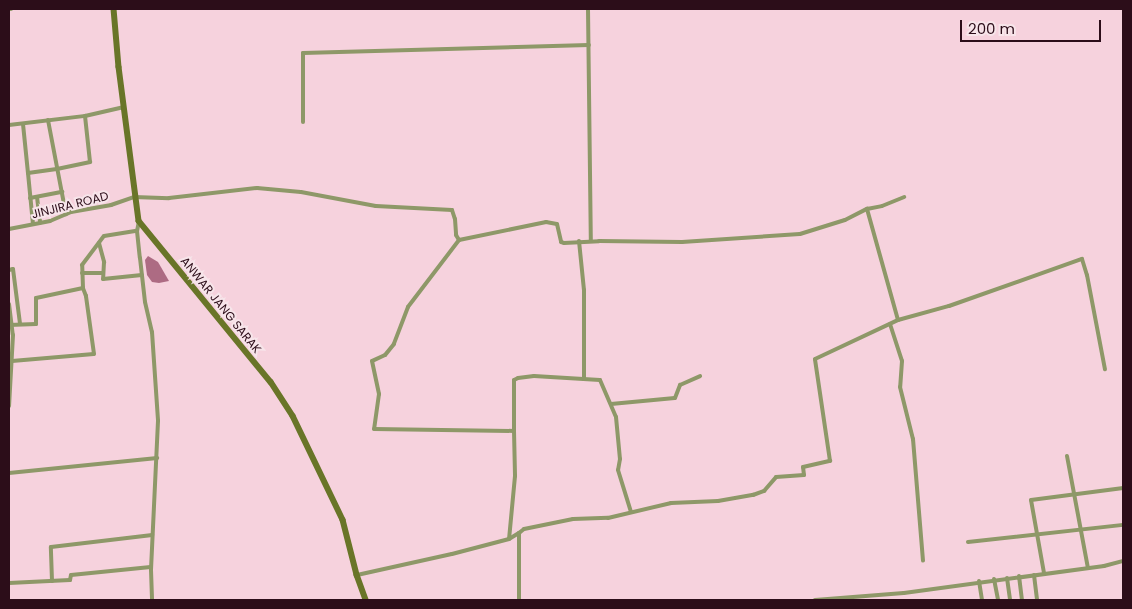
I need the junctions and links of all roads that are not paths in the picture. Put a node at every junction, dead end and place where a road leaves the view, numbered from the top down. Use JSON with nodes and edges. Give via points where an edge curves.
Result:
{"nodes":[{"id":1,"x":114,"y":9,"type":"edge"},
{"id":2,"x":588,"y":9,"type":"edge"},
{"id":3,"x":589,"y":45,"type":"junction"},
{"id":4,"x":124,"y":107,"type":"junction"},
{"id":5,"x":85,"y":116,"type":"junction"},
{"id":6,"x":48,"y":120,"type":"junction"},
{"id":7,"x":304,"y":122,"type":"dead end"},
{"id":8,"x":23,"y":124,"type":"junction"},
{"id":9,"x":9,"y":125,"type":"edge"},
{"id":10,"x":57,"y":169,"type":"junction"},
{"id":11,"x":28,"y":173,"type":"junction"},
{"id":12,"x":62,"y":192,"type":"junction"},
{"id":13,"x":37,"y":197,"type":"junction"},
{"id":14,"x":134,"y":197,"type":"junction"},
{"id":15,"x":904,"y":197,"type":"dead end"},
{"id":16,"x":30,"y":198,"type":"junction"},
{"id":17,"x":867,"y":209,"type":"junction"},
{"id":18,"x":66,"y":214,"type":"junction"},
{"id":19,"x":139,"y":221,"type":"junction"},
{"id":20,"x":40,"y":223,"type":"junction"},
{"id":21,"x":33,"y":224,"type":"junction"},
{"id":22,"x":9,"y":229,"type":"edge"},
{"id":23,"x":137,"y":232,"type":"junction"},
{"id":24,"x":459,"y":240,"type":"junction"},
{"id":25,"x":579,"y":241,"type":"junction"},
{"id":26,"x":591,"y":241,"type":"junction"},
{"id":27,"x":99,"y":243,"type":"junction"},
{"id":28,"x":9,"y":270,"type":"edge"},
{"id":29,"x":82,"y":273,"type":"junction"},
{"id":30,"x":103,"y":273,"type":"junction"},
{"id":31,"x":142,"y":275,"type":"junction"},
{"id":32,"x":83,"y":288,"type":"junction"},
{"id":33,"x":9,"y":304,"type":"edge"},
{"id":34,"x":898,"y":320,"type":"junction"},
{"id":35,"x":20,"y":324,"type":"junction"},
{"id":36,"x":890,"y":324,"type":"junction"},
{"id":37,"x":10,"y":325,"type":"edge"},
{"id":38,"x":12,"y":360,"type":"junction"},
{"id":39,"x":1105,"y":369,"type":"dead end"},
{"id":40,"x":700,"y":376,"type":"dead end"},
{"id":41,"x":10,"y":379,"type":"edge"},
{"id":42,"x":584,"y":379,"type":"junction"},
{"id":43,"x":611,"y":404,"type":"junction"},
{"id":44,"x":9,"y":406,"type":"edge"},
{"id":45,"x":514,"y":431,"type":"junction"},
{"id":46,"x":1067,"y":456,"type":"dead end"},
{"id":47,"x":157,"y":458,"type":"junction"},
{"id":48,"x":9,"y":474,"type":"edge"},
{"id":49,"x":1123,"y":488,"type":"edge"},
{"id":50,"x":1076,"y":494,"type":"junction"},
{"id":51,"x":631,"y":512,"type":"junction"},
{"id":52,"x":1123,"y":525,"type":"edge"},
{"id":53,"x":1081,"y":530,"type":"junction"},
{"id":54,"x":519,"y":533,"type":"junction"},
{"id":55,"x":1037,"y":535,"type":"junction"},
{"id":56,"x":152,"y":536,"type":"junction"},
{"id":57,"x":508,"y":539,"type":"junction"},
{"id":58,"x":968,"y":542,"type":"dead end"},
{"id":59,"x":923,"y":561,"type":"dead end"},
{"id":60,"x":1123,"y":561,"type":"edge"},
{"id":61,"x":151,"y":567,"type":"junction"},
{"id":62,"x":1088,"y":568,"type":"junction"},
{"id":63,"x":1044,"y":574,"type":"junction"},
{"id":64,"x":357,"y":575,"type":"junction"},
{"id":65,"x":1034,"y":575,"type":"junction"},
{"id":66,"x":1019,"y":576,"type":"junction"},
{"id":67,"x":1007,"y":578,"type":"junction"},
{"id":68,"x":994,"y":580,"type":"junction"},
{"id":69,"x":52,"y":581,"type":"junction"},
{"id":70,"x":979,"y":581,"type":"junction"},
{"id":71,"x":9,"y":583,"type":"edge"},
{"id":72,"x":872,"y":598,"type":"edge"},
{"id":73,"x":841,"y":599,"type":"edge"},
{"id":74,"x":152,"y":600,"type":"edge"},
{"id":75,"x":366,"y":600,"type":"edge"},
{"id":76,"x":520,"y":600,"type":"edge"},
{"id":77,"x":816,"y":600,"type":"edge"},
{"id":78,"x":827,"y":600,"type":"edge"},
{"id":79,"x":982,"y":600,"type":"edge"},
{"id":80,"x":998,"y":600,"type":"edge"},
{"id":81,"x":1010,"y":600,"type":"edge"},
{"id":82,"x":1022,"y":600,"type":"edge"},
{"id":83,"x":1037,"y":600,"type":"edge"}],
"edges":[{"from":1,"to":4,"type":"main road","name":"ANWAR JANG SARAK"},
{"from":2,"to":3,"type":"street"},
{"from":3,"to":7,"type":"street","via":[[303,52]]},
{"from":3,"to":26,"type":"street"},
{"from":4,"to":5,"type":"street"},
{"from":4,"to":14,"type":"main road","name":"ANWAR JANG SARAK"},
{"from":5,"to":6,"type":"street"},
{"from":5,"to":10,"type":"street","via":[[90,162]]},
{"from":6,"to":8,"type":"street"},
{"from":6,"to":10,"type":"street"},
{"from":8,"to":9,"type":"street"},
{"from":8,"to":11,"type":"street"},
{"from":10,"to":11,"type":"street"},
{"from":10,"to":12,"type":"street"},
{"from":11,"to":16,"type":"street"},
{"from":12,"to":13,"type":"street"},
{"from":12,"to":18,"type":"street"},
{"from":13,"to":16,"type":"street"},
{"from":13,"to":20,"type":"street"},
{"from":14,"to":18,"type":"street","name":"JINJIRA ROAD","via":[[111,206]]},
{"from":14,"to":19,"type":"main road","name":"ANWAR JANG SARAK"},
{"from":14,"to":24,"type":"street","via":[[169,198],[257,188],[301,192],[376,206],[448,209],[454,212]]},
{"from":15,"to":17,"type":"street"},
{"from":16,"to":21,"type":"street"},
{"from":17,"to":26,"type":"street","via":[[845,220],[800,234],[682,242]]},
{"from":17,"to":34,"type":"street"},
{"from":18,"to":20,"type":"street","name":"JINJIRA ROAD"},
{"from":19,"to":23,"type":"street"},
{"from":19,"to":64,"type":"main road","name":"ANWAR JANG SARAK","via":[[271,382],[293,416],[343,520]]},
{"from":20,"to":21,"type":"street","name":"JINJIRA ROAD"},
{"from":21,"to":22,"type":"street","name":"JINJIRA ROAD"},
{"from":23,"to":27,"type":"street","via":[[104,236]]},
{"from":23,"to":31,"type":"street"},
{"from":24,"to":25,"type":"street","via":[[546,222],[557,224],[562,242]]},
{"from":24,"to":45,"type":"street","via":[[408,307],[394,344],[384,355],[372,361],[379,394],[374,429]]},
{"from":25,"to":26,"type":"street"},
{"from":25,"to":42,"type":"street","via":[[584,290]]},
{"from":27,"to":29,"type":"street","via":[[82,265]]},
{"from":27,"to":30,"type":"street"},
{"from":28,"to":35,"type":"street","via":[[13,269]]},
{"from":29,"to":30,"type":"street"},
{"from":29,"to":32,"type":"street"},
{"from":30,"to":31,"type":"street","via":[[102,279]]},
{"from":31,"to":47,"type":"street","via":[[144,302],[152,332]]},
{"from":32,"to":35,"type":"street","via":[[36,298],[36,324]]},
{"from":32,"to":38,"type":"street","via":[[94,354]]},
{"from":33,"to":37,"type":"street"},
{"from":34,"to":36,"type":"street"},
{"from":34,"to":39,"type":"street","via":[[949,306],[1082,259]]},
{"from":35,"to":37,"type":"street"},
{"from":36,"to":51,"type":"street","via":[[815,359],[830,461],[803,467],[804,475],[776,477],[764,491],[753,495],[718,501],[671,503]]},
{"from":36,"to":59,"type":"street","via":[[902,361],[900,386],[913,439]]},
{"from":37,"to":38,"type":"street"},
{"from":38,"to":41,"type":"street"},
{"from":40,"to":43,"type":"street","via":[[680,385],[674,398]]},
{"from":41,"to":44,"type":"street"},
{"from":42,"to":43,"type":"street","via":[[600,380]]},
{"from":42,"to":45,"type":"street","via":[[534,376],[514,380]]},
{"from":43,"to":51,"type":"street","via":[[618,432],[618,470]]},
{"from":45,"to":57,"type":"street","via":[[515,476]]},
{"from":46,"to":50,"type":"street"},
{"from":47,"to":48,"type":"street"},
{"from":47,"to":56,"type":"street"},
{"from":49,"to":50,"type":"street"},
{"from":50,"to":53,"type":"street"},
{"from":50,"to":55,"type":"street","via":[[1031,500]]},
{"from":51,"to":54,"type":"street","via":[[593,520],[573,519],[524,529]]},
{"from":52,"to":53,"type":"street"},
{"from":53,"to":55,"type":"street"},
{"from":53,"to":62,"type":"street"},
{"from":54,"to":57,"type":"street"},
{"from":54,"to":76,"type":"street"},
{"from":55,"to":58,"type":"street"},
{"from":55,"to":63,"type":"street"},
{"from":56,"to":61,"type":"street"},
{"from":56,"to":69,"type":"street","via":[[51,547]]},
{"from":57,"to":64,"type":"street"},
{"from":60,"to":62,"type":"street"},
{"from":61,"to":69,"type":"street","via":[[71,575],[70,580]]},
{"from":61,"to":74,"type":"street"},
{"from":62,"to":63,"type":"street"},
{"from":63,"to":65,"type":"street"},
{"from":64,"to":75,"type":"main road","name":"ANWAR JANG SARAK"},
{"from":65,"to":66,"type":"street"},
{"from":65,"to":83,"type":"street"},
{"from":66,"to":67,"type":"street"},
{"from":66,"to":82,"type":"street"},
{"from":67,"to":68,"type":"street"},
{"from":67,"to":81,"type":"street"},
{"from":68,"to":70,"type":"street"},
{"from":68,"to":80,"type":"street"},
{"from":69,"to":71,"type":"street"},
{"from":70,"to":72,"type":"street"},
{"from":70,"to":79,"type":"street"},
{"from":72,"to":73,"type":"street"},
{"from":73,"to":78,"type":"street"},
{"from":77,"to":78,"type":"street"}]}
